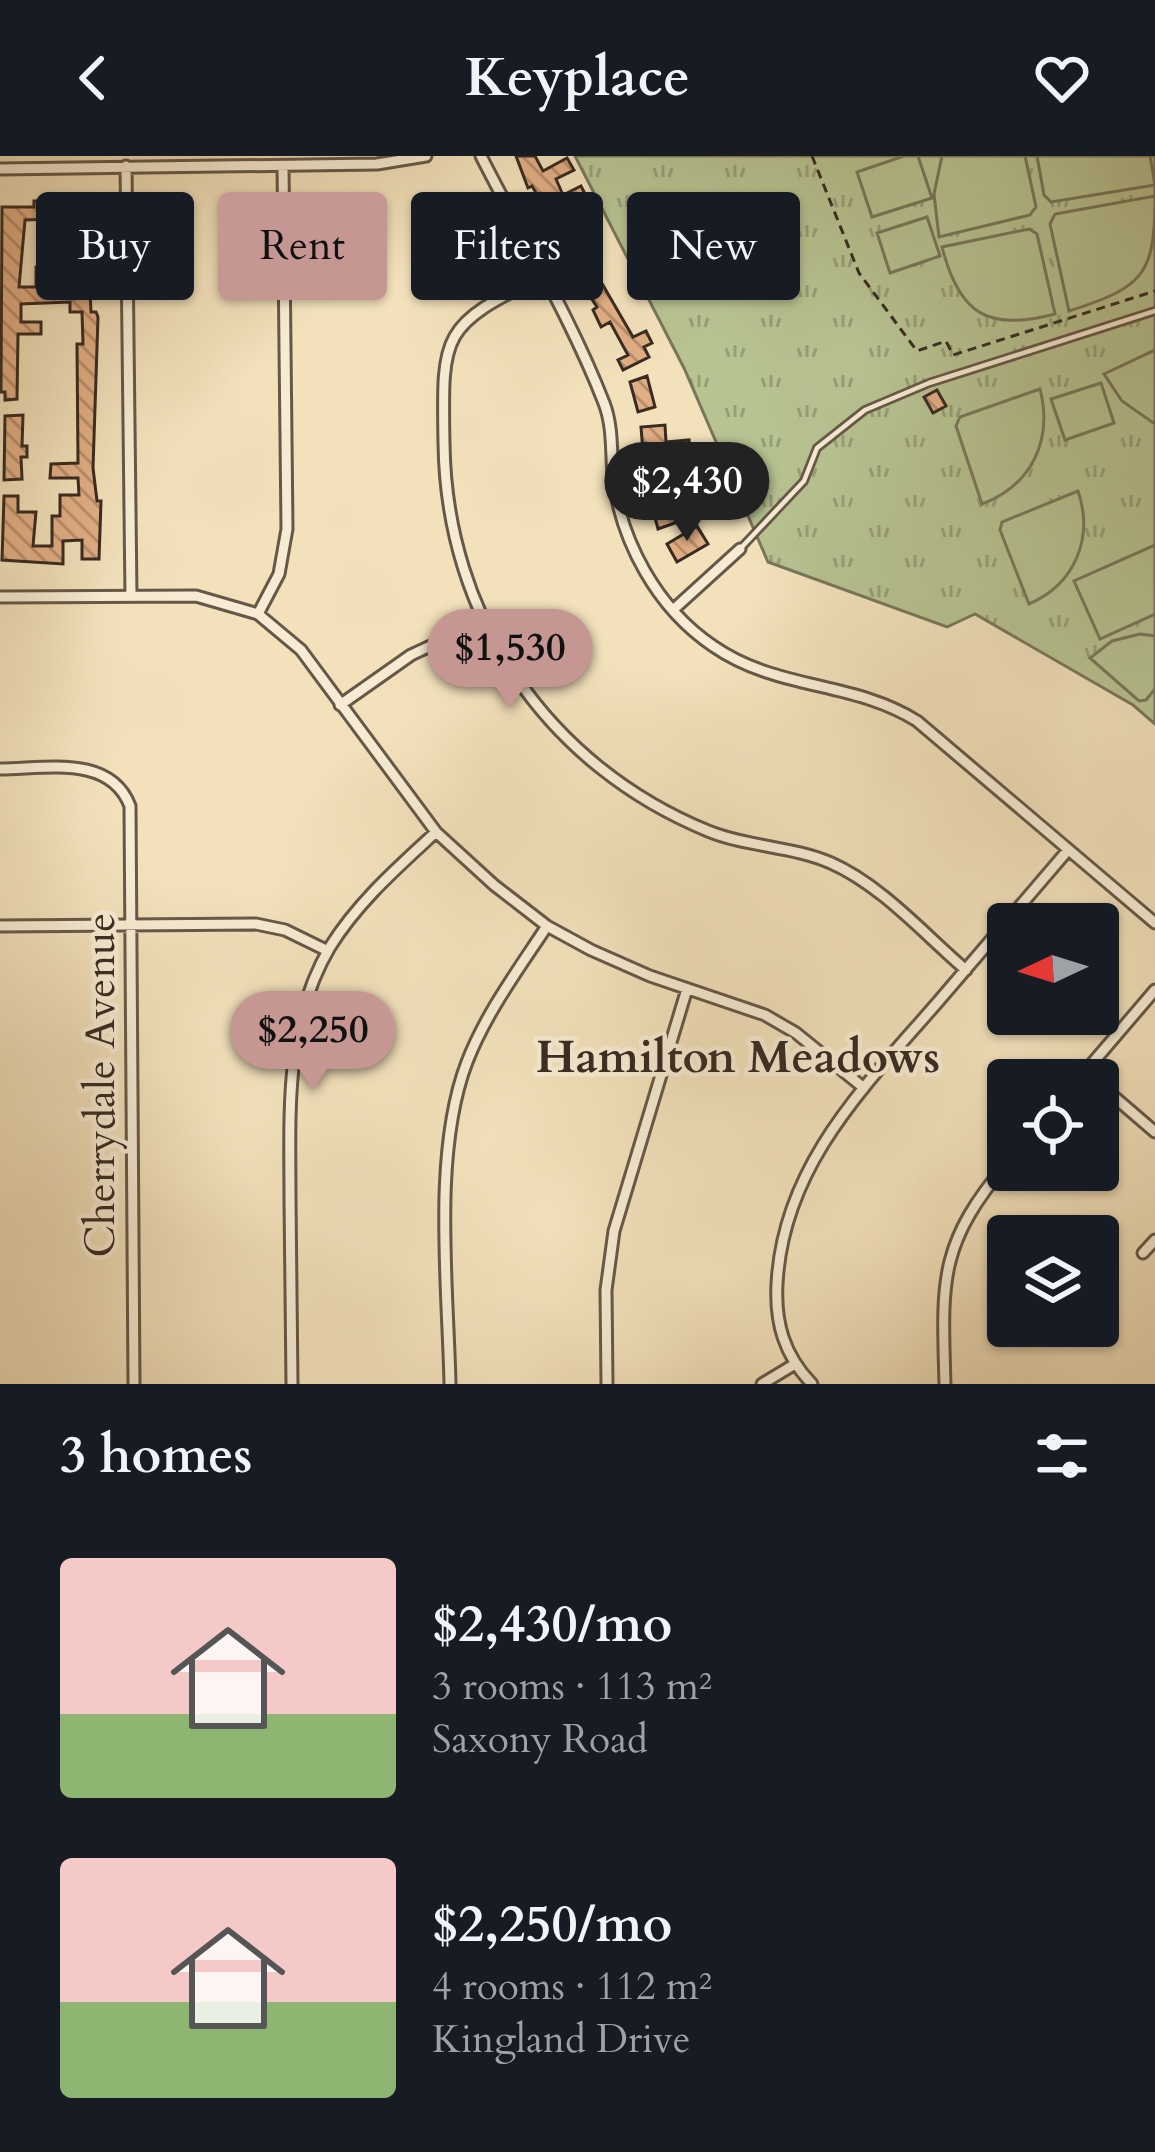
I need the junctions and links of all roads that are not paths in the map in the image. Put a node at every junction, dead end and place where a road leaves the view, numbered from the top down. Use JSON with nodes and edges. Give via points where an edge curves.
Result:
{"nodes":[{"id":1,"x":426,"y":156,"type":"edge"},
{"id":2,"x":481,"y":156,"type":"edge"},
{"id":3,"x":126,"y":166,"type":"junction"},
{"id":4,"x":283,"y":166,"type":"junction"},
{"id":5,"x":0,"y":169,"type":"edge"},
{"id":6,"x":499,"y":192,"type":"edge"},
{"id":7,"x":499,"y":300,"type":"edge"},
{"id":8,"x":553,"y":300,"type":"edge"},
{"id":9,"x":1155,"y":311,"type":"edge"},
{"id":10,"x":740,"y":549,"type":"joint"},
{"id":11,"x":130,"y":596,"type":"junction"},
{"id":12,"x":0,"y":597,"type":"edge"},
{"id":13,"x":674,"y":609,"type":"junction"},
{"id":14,"x":258,"y":614,"type":"junction"},
{"id":15,"x":482,"y":622,"type":"junction"},
{"id":16,"x":340,"y":705,"type":"junction"},
{"id":17,"x":0,"y":769,"type":"edge"},
{"id":18,"x":436,"y":832,"type":"junction"},
{"id":19,"x":1068,"y":850,"type":"junction"},
{"id":20,"x":1155,"y":923,"type":"edge"},
{"id":21,"x":133,"y":925,"type":"junction"},
{"id":22,"x":0,"y":926,"type":"edge"},
{"id":23,"x":547,"y":926,"type":"junction"},
{"id":24,"x":328,"y":952,"type":"junction"},
{"id":25,"x":966,"y":970,"type":"junction"},
{"id":26,"x":688,"y":989,"type":"junction"},
{"id":27,"x":1155,"y":990,"type":"edge"},
{"id":28,"x":1096,"y":1059,"type":"edge"},
{"id":29,"x":864,"y":1088,"type":"junction"},
{"id":30,"x":1119,"y":1101,"type":"edge"},
{"id":31,"x":1155,"y":1132,"type":"edge"},
{"id":32,"x":987,"y":1188,"type":"edge"},
{"id":33,"x":1155,"y":1240,"type":"edge"},
{"id":34,"x":1143,"y":1253,"type":"dead end"},
{"id":35,"x":795,"y":1364,"type":"junction"},
{"id":36,"x":134,"y":1384,"type":"edge"},
{"id":37,"x":292,"y":1384,"type":"edge"},
{"id":38,"x":449,"y":1384,"type":"edge"},
{"id":39,"x":607,"y":1384,"type":"edge"},
{"id":40,"x":762,"y":1384,"type":"edge"},
{"id":41,"x":812,"y":1384,"type":"edge"},
{"id":42,"x":945,"y":1384,"type":"edge"}],
"edges":[{"from":1,"to":4,"type":"street"},
{"from":2,"to":6,"type":"street"},
{"from":3,"to":4,"type":"street"},
{"from":3,"to":5,"type":"street"},
{"from":3,"to":11,"type":"street"},
{"from":4,"to":14,"type":"street","via":[[287,529],[279,574]]},
{"from":7,"to":15,"type":"street","via":[[469,316],[444,359],[450,518]]},
{"from":8,"to":13,"type":"street","via":[[606,411],[623,522],[642,567]]},
{"from":9,"to":10,"type":"lane","via":[[865,410],[817,448],[803,481]]},
{"from":10,"to":13,"type":"street"},
{"from":11,"to":12,"type":"street"},
{"from":11,"to":14,"type":"street","via":[[196,596]]},
{"from":13,"to":19,"type":"street","via":[[709,644],[760,671],[895,707]]},
{"from":14,"to":16,"type":"street","via":[[301,650]]},
{"from":15,"to":16,"type":"street","via":[[411,655]]},
{"from":15,"to":25,"type":"street","via":[[536,706],[605,774],[713,833],[839,867]]},
{"from":16,"to":18,"type":"street"},
{"from":17,"to":21,"type":"street","name":"Cherrydale Avenue","via":[[89,770],[122,788],[132,814]]},
{"from":18,"to":23,"type":"street"},
{"from":18,"to":24,"type":"street","via":[[370,894]]},
{"from":19,"to":20,"type":"street"},
{"from":19,"to":25,"type":"street"},
{"from":21,"to":22,"type":"street"},
{"from":21,"to":24,"type":"street","via":[[271,926]]},
{"from":21,"to":36,"type":"street","name":"Cherrydale Avenue"},
{"from":23,"to":26,"type":"street"},
{"from":23,"to":38,"type":"street","via":[[479,1034],[452,1116]]},
{"from":24,"to":37,"type":"street","via":[[292,1064]]},
{"from":25,"to":29,"type":"street"},
{"from":26,"to":29,"type":"street","via":[[765,1016]]},
{"from":26,"to":39,"type":"street","via":[[614,1231]]},
{"from":27,"to":28,"type":"street"},
{"from":29,"to":35,"type":"street","via":[[821,1144],[788,1217],[777,1314]]},
{"from":30,"to":31,"type":"street"},
{"from":32,"to":42,"type":"street","via":[[952,1244]]},
{"from":33,"to":34,"type":"street"},
{"from":35,"to":40,"type":"street"},
{"from":35,"to":41,"type":"street"}]}
